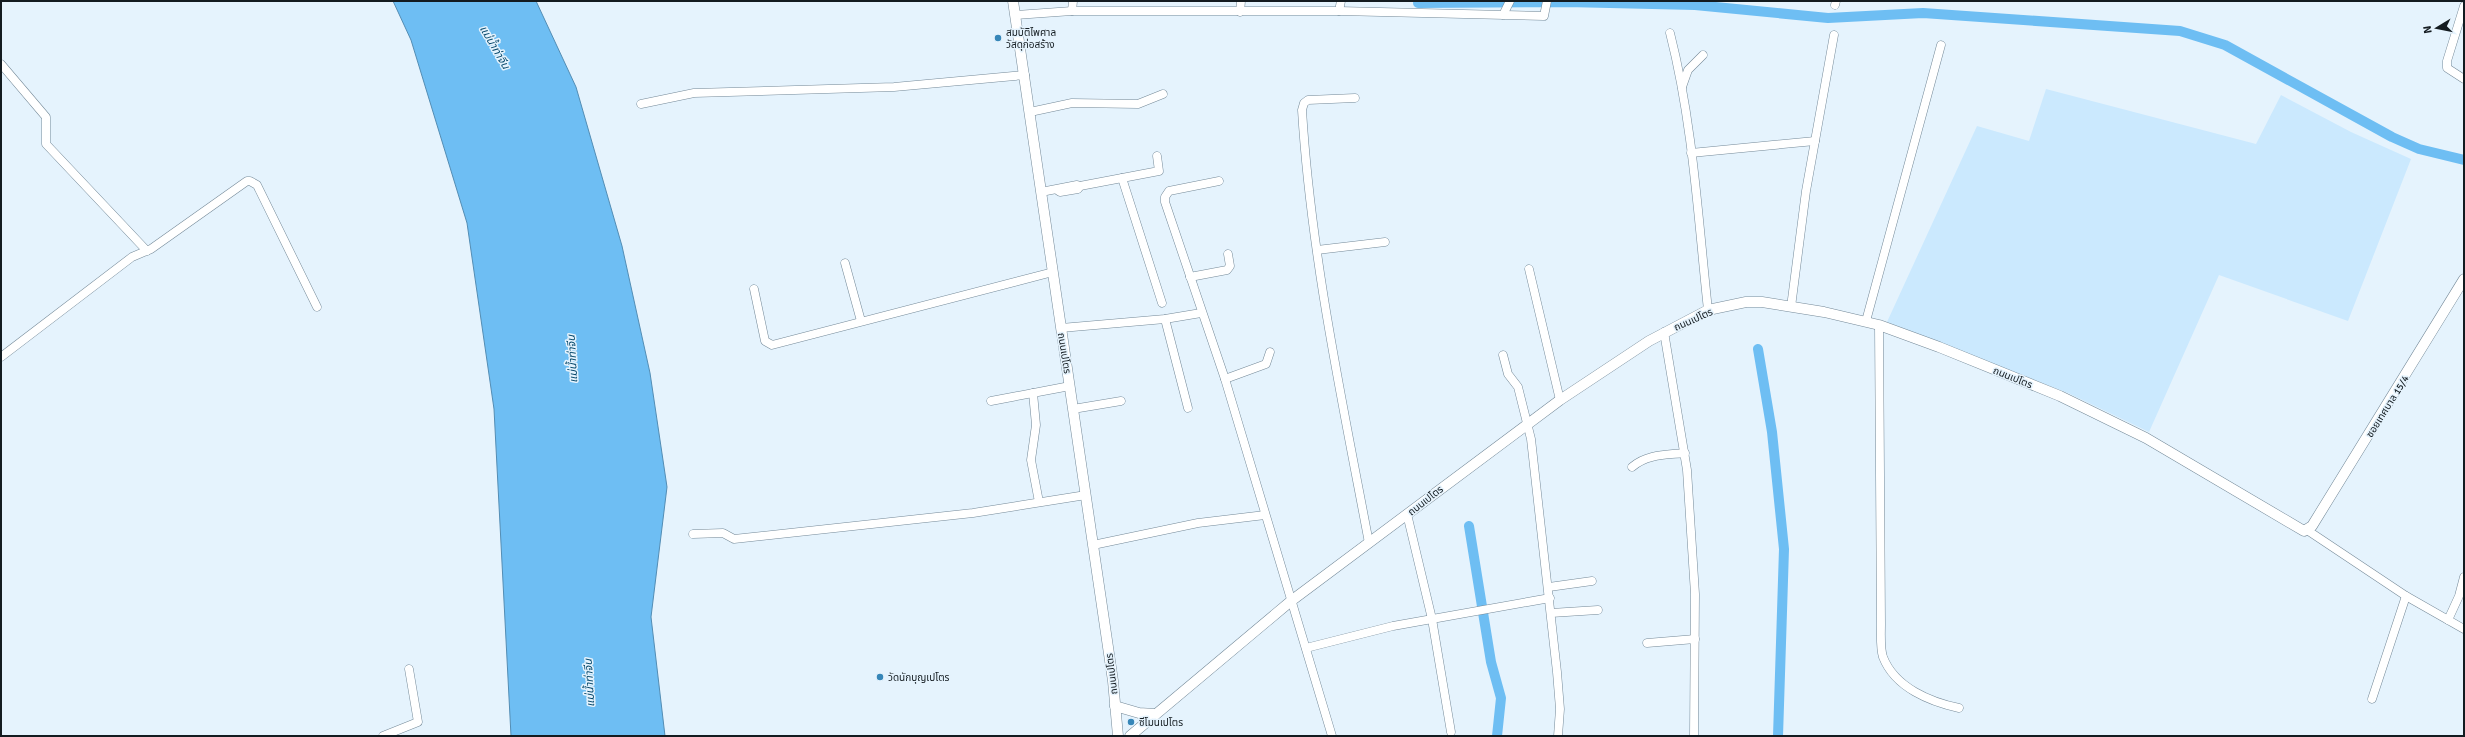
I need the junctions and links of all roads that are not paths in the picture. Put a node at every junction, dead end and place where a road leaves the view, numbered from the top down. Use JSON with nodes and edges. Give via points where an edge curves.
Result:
{"nodes":[{"id":1,"x":1013,"y":1,"type":"edge"},
{"id":2,"x":1074,"y":1,"type":"edge"},
{"id":3,"x":1241,"y":1,"type":"edge"},
{"id":4,"x":1341,"y":1,"type":"edge"},
{"id":5,"x":1510,"y":1,"type":"edge"},
{"id":6,"x":1547,"y":1,"type":"edge"},
{"id":7,"x":2464,"y":6,"type":"edge"},
{"id":8,"x":1072,"y":11,"type":"junction"},
{"id":9,"x":1339,"y":11,"type":"junction"},
{"id":10,"x":1240,"y":12,"type":"junction"},
{"id":11,"x":1504,"y":13,"type":"junction"},
{"id":12,"x":1015,"y":15,"type":"junction"},
{"id":13,"x":1670,"y":33,"type":"dead end"},
{"id":14,"x":1834,"y":35,"type":"dead end"},
{"id":15,"x":1941,"y":45,"type":"dead end"},
{"id":16,"x":1703,"y":55,"type":"dead end"},
{"id":17,"x":1,"y":64,"type":"edge"},
{"id":18,"x":1025,"y":75,"type":"junction"},
{"id":19,"x":2464,"y":79,"type":"edge"},
{"id":20,"x":1682,"y":88,"type":"junction"},
{"id":21,"x":1163,"y":94,"type":"dead end"},
{"id":22,"x":1355,"y":98,"type":"dead end"},
{"id":23,"x":641,"y":104,"type":"dead end"},
{"id":24,"x":1030,"y":112,"type":"junction"},
{"id":25,"x":1815,"y":141,"type":"junction"},
{"id":26,"x":1691,"y":153,"type":"junction"},
{"id":27,"x":1157,"y":156,"type":"dead end"},
{"id":28,"x":1122,"y":178,"type":"junction"},
{"id":29,"x":1219,"y":181,"type":"dead end"},
{"id":30,"x":1041,"y":192,"type":"junction"},
{"id":31,"x":1385,"y":242,"type":"dead end"},
{"id":32,"x":1317,"y":250,"type":"junction"},
{"id":33,"x":147,"y":251,"type":"junction"},
{"id":34,"x":1228,"y":254,"type":"dead end"},
{"id":35,"x":845,"y":263,"type":"dead end"},
{"id":36,"x":1529,"y":269,"type":"dead end"},
{"id":37,"x":1053,"y":272,"type":"junction"},
{"id":38,"x":1190,"y":277,"type":"junction"},
{"id":39,"x":2464,"y":279,"type":"edge"},
{"id":40,"x":754,"y":288,"type":"dead end"},
{"id":41,"x":1162,"y":303,"type":"dead end"},
{"id":42,"x":317,"y":307,"type":"dead end"},
{"id":43,"x":1791,"y":307,"type":"junction"},
{"id":44,"x":1708,"y":310,"type":"junction"},
{"id":45,"x":1201,"y":313,"type":"junction"},
{"id":46,"x":1165,"y":319,"type":"junction"},
{"id":47,"x":1866,"y":320,"type":"junction"},
{"id":48,"x":861,"y":321,"type":"junction"},
{"id":49,"x":1879,"y":325,"type":"junction"},
{"id":50,"x":1061,"y":328,"type":"junction"},
{"id":51,"x":1664,"y":332,"type":"junction"},
{"id":52,"x":1270,"y":352,"type":"dead end"},
{"id":53,"x":1503,"y":355,"type":"dead end"},
{"id":54,"x":1,"y":357,"type":"edge"},
{"id":55,"x":1225,"y":379,"type":"junction"},
{"id":56,"x":1070,"y":386,"type":"junction"},
{"id":57,"x":1033,"y":393,"type":"junction"},
{"id":58,"x":1560,"y":400,"type":"junction"},
{"id":59,"x":991,"y":401,"type":"dead end"},
{"id":60,"x":1121,"y":401,"type":"dead end"},
{"id":61,"x":1188,"y":408,"type":"dead end"},
{"id":62,"x":1073,"y":409,"type":"junction"},
{"id":63,"x":1528,"y":425,"type":"junction"},
{"id":64,"x":1685,"y":453,"type":"junction"},
{"id":65,"x":1632,"y":467,"type":"dead end"},
{"id":66,"x":1086,"y":494,"type":"junction"},
{"id":67,"x":1039,"y":502,"type":"junction"},
{"id":68,"x":1407,"y":514,"type":"junction"},
{"id":69,"x":1265,"y":515,"type":"junction"},
{"id":70,"x":2307,"y":530,"type":"junction"},
{"id":71,"x":693,"y":534,"type":"dead end"},
{"id":72,"x":1369,"y":543,"type":"junction"},
{"id":73,"x":1093,"y":545,"type":"junction"},
{"id":74,"x":2464,"y":577,"type":"edge"},
{"id":75,"x":1592,"y":581,"type":"dead end"},
{"id":76,"x":1549,"y":587,"type":"junction"},
{"id":77,"x":2406,"y":596,"type":"junction"},
{"id":78,"x":1550,"y":598,"type":"junction"},
{"id":79,"x":1291,"y":601,"type":"junction"},
{"id":80,"x":1598,"y":610,"type":"dead end"},
{"id":81,"x":1552,"y":613,"type":"junction"},
{"id":82,"x":1432,"y":619,"type":"junction"},
{"id":83,"x":2448,"y":620,"type":"junction"},
{"id":84,"x":2464,"y":629,"type":"edge"},
{"id":85,"x":1695,"y":639,"type":"junction"},
{"id":86,"x":1647,"y":643,"type":"dead end"},
{"id":87,"x":1306,"y":648,"type":"junction"},
{"id":88,"x":409,"y":669,"type":"dead end"},
{"id":89,"x":2372,"y":699,"type":"dead end"},
{"id":90,"x":1115,"y":706,"type":"junction"},
{"id":91,"x":1960,"y":708,"type":"dead end"},
{"id":92,"x":1155,"y":714,"type":"junction"},
{"id":93,"x":1451,"y":732,"type":"dead end"},
{"id":94,"x":383,"y":736,"type":"edge"},
{"id":95,"x":1118,"y":736,"type":"edge"},
{"id":96,"x":1130,"y":736,"type":"edge"},
{"id":97,"x":1332,"y":736,"type":"edge"},
{"id":98,"x":1558,"y":736,"type":"edge"},
{"id":99,"x":1694,"y":736,"type":"edge"}],
"edges":[{"from":1,"to":12,"type":"street","name":"ถนนเปโตร"},
{"from":2,"to":8,"type":"street"},
{"from":3,"to":10,"type":"street"},
{"from":4,"to":9,"type":"street"},
{"from":5,"to":11,"type":"street"},
{"from":6,"to":11,"type":"street","via":[[1544,16]]},
{"from":7,"to":19,"type":"street","via":[[2447,68]]},
{"from":8,"to":10,"type":"street"},
{"from":8,"to":12,"type":"street"},
{"from":9,"to":10,"type":"street"},
{"from":9,"to":11,"type":"street"},
{"from":12,"to":18,"type":"street","name":"ถนนเปโตร"},
{"from":13,"to":20,"type":"street"},
{"from":14,"to":25,"type":"street"},
{"from":15,"to":47,"type":"street"},
{"from":16,"to":20,"type":"street","via":[[1688,70]]},
{"from":17,"to":33,"type":"street","via":[[46,116],[46,144]]},
{"from":18,"to":23,"type":"street","via":[[894,87],[694,93]]},
{"from":18,"to":24,"type":"street","name":"ถนนเปโตร"},
{"from":20,"to":26,"type":"street"},
{"from":21,"to":24,"type":"street","via":[[1138,104],[1072,103]]},
{"from":22,"to":32,"type":"street","via":[[1308,100],[1302,110]]},
{"from":24,"to":30,"type":"street","name":"ถนนเปโตร"},
{"from":25,"to":26,"type":"street"},
{"from":25,"to":43,"type":"street"},
{"from":26,"to":44,"type":"street"},
{"from":27,"to":28,"type":"street","via":[[1159,171]]},
{"from":28,"to":30,"type":"street"},
{"from":28,"to":41,"type":"street"},
{"from":29,"to":38,"type":"street","via":[[1170,191],[1165,197]]},
{"from":30,"to":37,"type":"street","name":"ถนนเปโตร"},
{"from":31,"to":32,"type":"street"},
{"from":32,"to":72,"type":"street"},
{"from":33,"to":42,"type":"street","via":[[250,181],[257,185]]},
{"from":33,"to":54,"type":"street","via":[[132,257]]},
{"from":34,"to":38,"type":"street","via":[[1230,266],[1227,270]]},
{"from":35,"to":48,"type":"street"},
{"from":36,"to":58,"type":"street"},
{"from":37,"to":48,"type":"street"},
{"from":37,"to":50,"type":"street","name":"ถนนเปโตร"},
{"from":38,"to":45,"type":"street"},
{"from":39,"to":70,"type":"street","name":"ซอยเทศบาล 15/4","via":[[2312,526]]},
{"from":40,"to":48,"type":"street","via":[[765,341],[772,345]]},
{"from":43,"to":44,"type":"street","name":"ถนนเปโตร","via":[[1746,302]]},
{"from":43,"to":47,"type":"street","name":"ถนนเปโตร"},
{"from":44,"to":51,"type":"street","name":"ถนนเปโตร"},
{"from":45,"to":46,"type":"street"},
{"from":45,"to":55,"type":"street"},
{"from":46,"to":50,"type":"street"},
{"from":46,"to":61,"type":"street"},
{"from":47,"to":49,"type":"street","name":"ถนนเปโตร"},
{"from":49,"to":70,"type":"street","name":"ถนนเปโตร","via":[[2099,413],[2202,469],[2301,530]]},
{"from":49,"to":91,"type":"street","via":[[1883,656],[1889,667],[1918,694],[1934,702]]},
{"from":50,"to":56,"type":"street","name":"ถนนเปโตร"},
{"from":51,"to":58,"type":"street","name":"ถนนเปโตร"},
{"from":51,"to":64,"type":"street"},
{"from":52,"to":55,"type":"street","via":[[1266,364]]},
{"from":53,"to":63,"type":"street","via":[[1508,374],[1518,387]]},
{"from":55,"to":69,"type":"street"},
{"from":56,"to":57,"type":"street"},
{"from":56,"to":62,"type":"street","name":"ถนนเปโตร"},
{"from":57,"to":59,"type":"street"},
{"from":57,"to":67,"type":"street","via":[[1036,425],[1031,460]]},
{"from":58,"to":63,"type":"street","name":"ถนนเปโตร"},
{"from":60,"to":62,"type":"street"},
{"from":62,"to":66,"type":"street","name":"ถนนเปโตร"},
{"from":63,"to":68,"type":"street","name":"ถนนเปโตร"},
{"from":63,"to":76,"type":"street"},
{"from":64,"to":65,"type":"street","via":[[1647,458]]},
{"from":64,"to":85,"type":"street","via":[[1696,594]]},
{"from":66,"to":67,"type":"street"},
{"from":66,"to":73,"type":"street","name":"ถนนเปโตร"},
{"from":67,"to":71,"type":"street","via":[[973,513],[734,539],[723,533]]},
{"from":68,"to":72,"type":"street","name":"ถนนเปโตร"},
{"from":68,"to":82,"type":"street"},
{"from":69,"to":73,"type":"street","via":[[1198,523]]},
{"from":69,"to":79,"type":"street"},
{"from":70,"to":77,"type":"street"},
{"from":72,"to":79,"type":"street","name":"ถนนเปโตร"},
{"from":73,"to":90,"type":"street","name":"ถนนเปโตร"},
{"from":74,"to":83,"type":"street"},
{"from":75,"to":76,"type":"street"},
{"from":76,"to":78,"type":"street"},
{"from":77,"to":83,"type":"street"},
{"from":77,"to":89,"type":"street"},
{"from":78,"to":81,"type":"street"},
{"from":78,"to":82,"type":"street"},
{"from":79,"to":87,"type":"street"},
{"from":79,"to":92,"type":"street","name":"ถนนเปโตร"},
{"from":80,"to":81,"type":"street"},
{"from":81,"to":98,"type":"street","via":[[1560,709]]},
{"from":82,"to":87,"type":"street"},
{"from":82,"to":93,"type":"street"},
{"from":83,"to":84,"type":"street"},
{"from":85,"to":86,"type":"street"},
{"from":85,"to":99,"type":"street"},
{"from":87,"to":97,"type":"street"},
{"from":88,"to":94,"type":"street","via":[[418,722]]},
{"from":90,"to":92,"type":"street","name":"ถนนเปโตร","via":[[1139,713]]},
{"from":90,"to":95,"type":"street","name":"ถนนเปโตร"},
{"from":92,"to":96,"type":"street","name":"ถนนเปโตร"}]}
